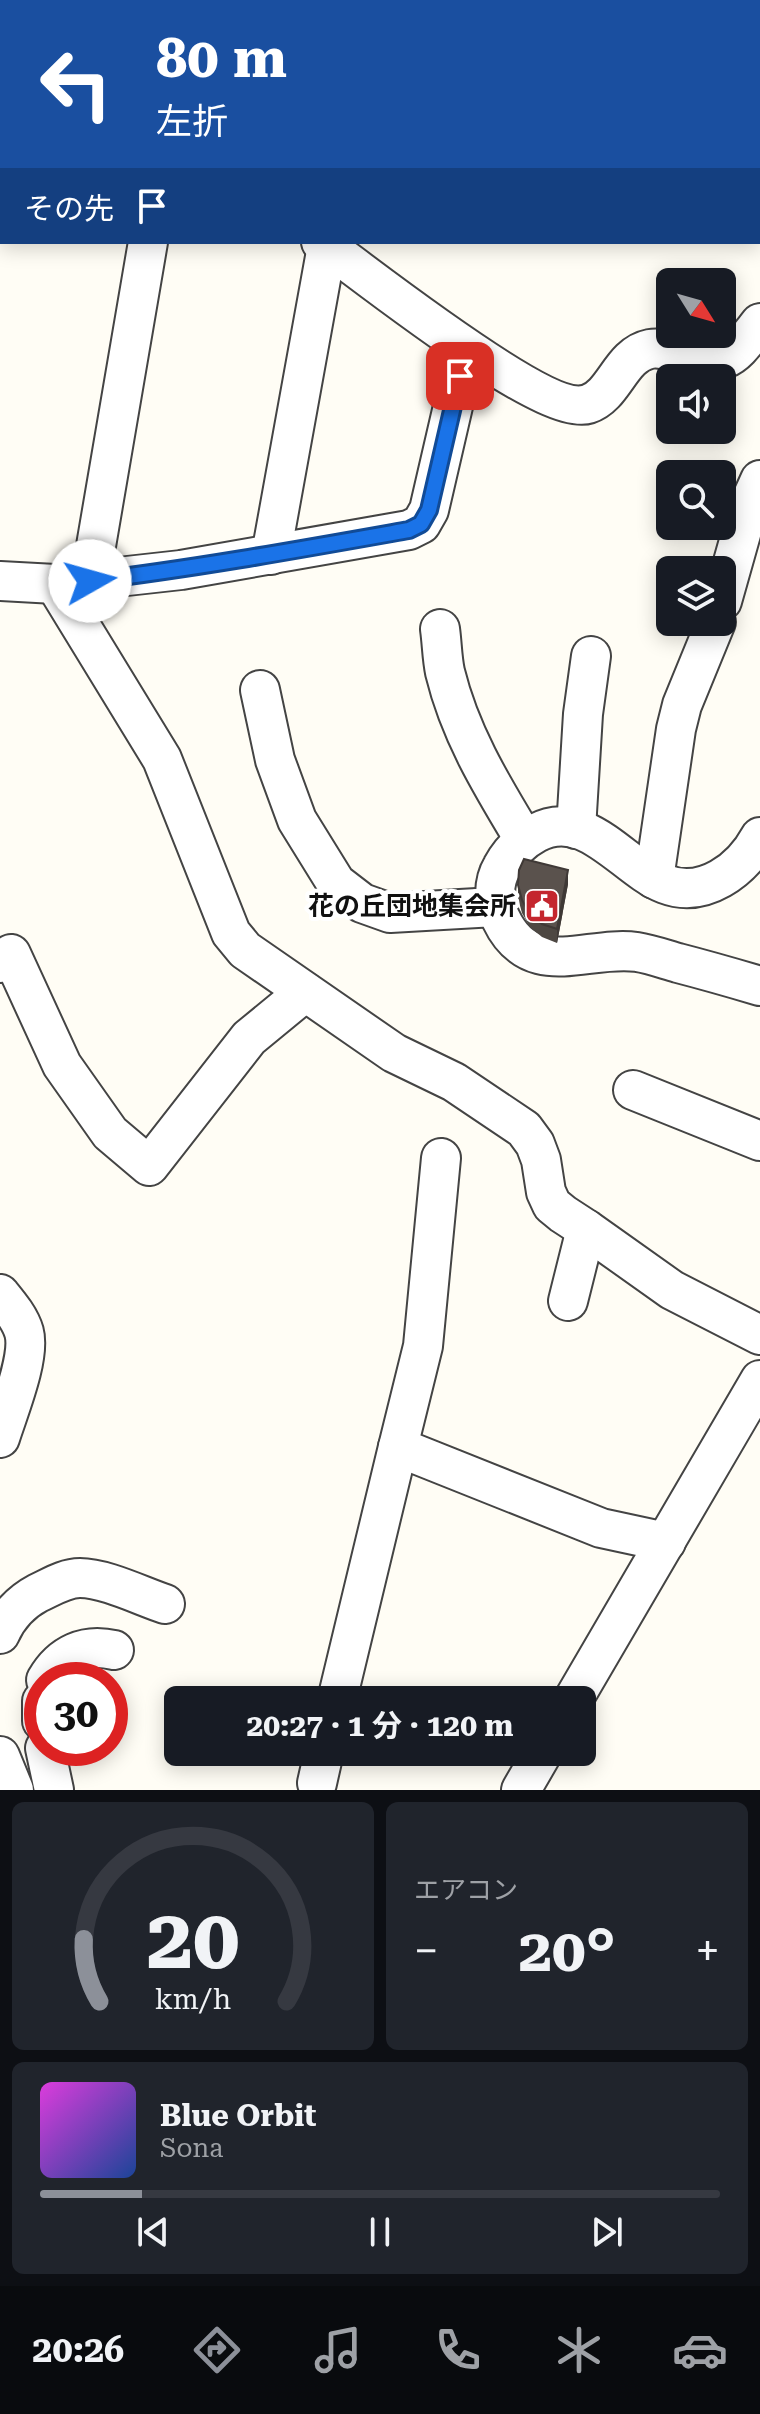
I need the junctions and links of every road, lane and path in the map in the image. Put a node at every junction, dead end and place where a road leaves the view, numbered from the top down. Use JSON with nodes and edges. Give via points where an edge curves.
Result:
{"nodes":[{"id":1,"x":148,"y":244,"type":"edge"},
{"id":2,"x":324,"y":244,"type":"edge"},
{"id":3,"x":760,"y":323,"type":"edge"},
{"id":4,"x":466,"y":350,"type":"junction"},
{"id":5,"x":760,"y":480,"type":"edge"},
{"id":6,"x":271,"y":555,"type":"junction"},
{"id":7,"x":735,"y":556,"type":"edge"},
{"id":8,"x":0,"y":581,"type":"edge"},
{"id":9,"x":72,"y":582,"type":"junction"},
{"id":10,"x":440,"y":629,"type":"dead end"},
{"id":11,"x":710,"y":636,"type":"edge"},
{"id":12,"x":591,"y":656,"type":"dead end"},
{"id":13,"x":260,"y":690,"type":"dead end"},
{"id":14,"x":576,"y":829,"type":"junction"},
{"id":15,"x":760,"y":837,"type":"edge"},
{"id":16,"x":524,"y":839,"type":"junction"},
{"id":17,"x":654,"y":879,"type":"junction"},
{"id":18,"x":495,"y":907,"type":"junction"},
{"id":19,"x":0,"y":963,"type":"edge"},
{"id":20,"x":760,"y":986,"type":"edge"},
{"id":21,"x":305,"y":992,"type":"junction"},
{"id":22,"x":633,"y":1090,"type":"dead end"},
{"id":23,"x":760,"y":1141,"type":"edge"},
{"id":24,"x":441,"y":1158,"type":"dead end"},
{"id":25,"x":586,"y":1229,"type":"junction"},
{"id":26,"x":0,"y":1294,"type":"edge"},
{"id":27,"x":568,"y":1301,"type":"dead end"},
{"id":28,"x":760,"y":1335,"type":"edge"},
{"id":29,"x":760,"y":1380,"type":"edge"},
{"id":30,"x":0,"y":1438,"type":"edge"},
{"id":31,"x":398,"y":1447,"type":"junction"},
{"id":32,"x":666,"y":1542,"type":"junction"},
{"id":33,"x":165,"y":1604,"type":"dead end"},
{"id":34,"x":0,"y":1634,"type":"edge"},
{"id":35,"x":114,"y":1650,"type":"dead end"},
{"id":36,"x":60,"y":1662,"type":"edge"},
{"id":37,"x":340,"y":1686,"type":"edge"},
{"id":38,"x":581,"y":1686,"type":"edge"},
{"id":39,"x":0,"y":1756,"type":"edge"},
{"id":40,"x":47,"y":1766,"type":"edge"},
{"id":41,"x":535,"y":1766,"type":"edge"},
{"id":42,"x":14,"y":1790,"type":"edge"},
{"id":43,"x":54,"y":1790,"type":"edge"},
{"id":44,"x":521,"y":1790,"type":"edge"}],
"edges":[{"from":1,"to":9,"type":"street"},
{"from":2,"to":4,"type":"street"},
{"from":2,"to":6,"type":"street"},
{"from":3,"to":4,"type":"street","via":[[739,350],[719,361],[646,350],[626,364],[602,395],[576,406]]},
{"from":4,"to":6,"type":"street","via":[[429,510],[421,524]]},
{"from":5,"to":7,"type":"street"},
{"from":6,"to":9,"type":"street"},
{"from":8,"to":9,"type":"street"},
{"from":9,"to":21,"type":"street","via":[[162,759],[231,933],[245,950]]},
{"from":10,"to":16,"type":"street","via":[[444,670],[458,718]]},
{"from":11,"to":17,"type":"street","via":[[676,729]]},
{"from":12,"to":14,"type":"street"},
{"from":13,"to":18,"type":"street","via":[[275,760],[297,820],[336,883],[362,903],[390,913]]},
{"from":14,"to":16,"type":"street","via":[[541,830]]},
{"from":14,"to":17,"type":"street","via":[[607,844]]},
{"from":15,"to":17,"type":"street","via":[[738,866],[710,883],[680,888]]},
{"from":16,"to":18,"type":"street","via":[[500,869]]},
{"from":18,"to":20,"type":"street","via":[[512,937],[540,956],[638,952]]},
{"from":19,"to":21,"type":"street","via":[[11,954],[62,1065],[110,1133],[149,1166],[249,1038]]},
{"from":21,"to":25,"type":"street","via":[[394,1053],[454,1082],[524,1129],[541,1160],[552,1205]]},
{"from":22,"to":23,"type":"street"},
{"from":24,"to":31,"type":"street","via":[[423,1346]]},
{"from":25,"to":27,"type":"street"},
{"from":25,"to":28,"type":"street","via":[[672,1290]]},
{"from":26,"to":30,"type":"street","via":[[24,1332],[25,1355]]},
{"from":29,"to":32,"type":"street"},
{"from":31,"to":32,"type":"street","via":[[601,1528]]},
{"from":31,"to":37,"type":"street"},
{"from":32,"to":38,"type":"street"},
{"from":33,"to":34,"type":"street","via":[[80,1578],[27,1599]]},
{"from":35,"to":36,"type":"street","via":[[79,1650]]},
{"from":39,"to":42,"type":"street"},
{"from":40,"to":43,"type":"street"},
{"from":41,"to":44,"type":"street"}]}
